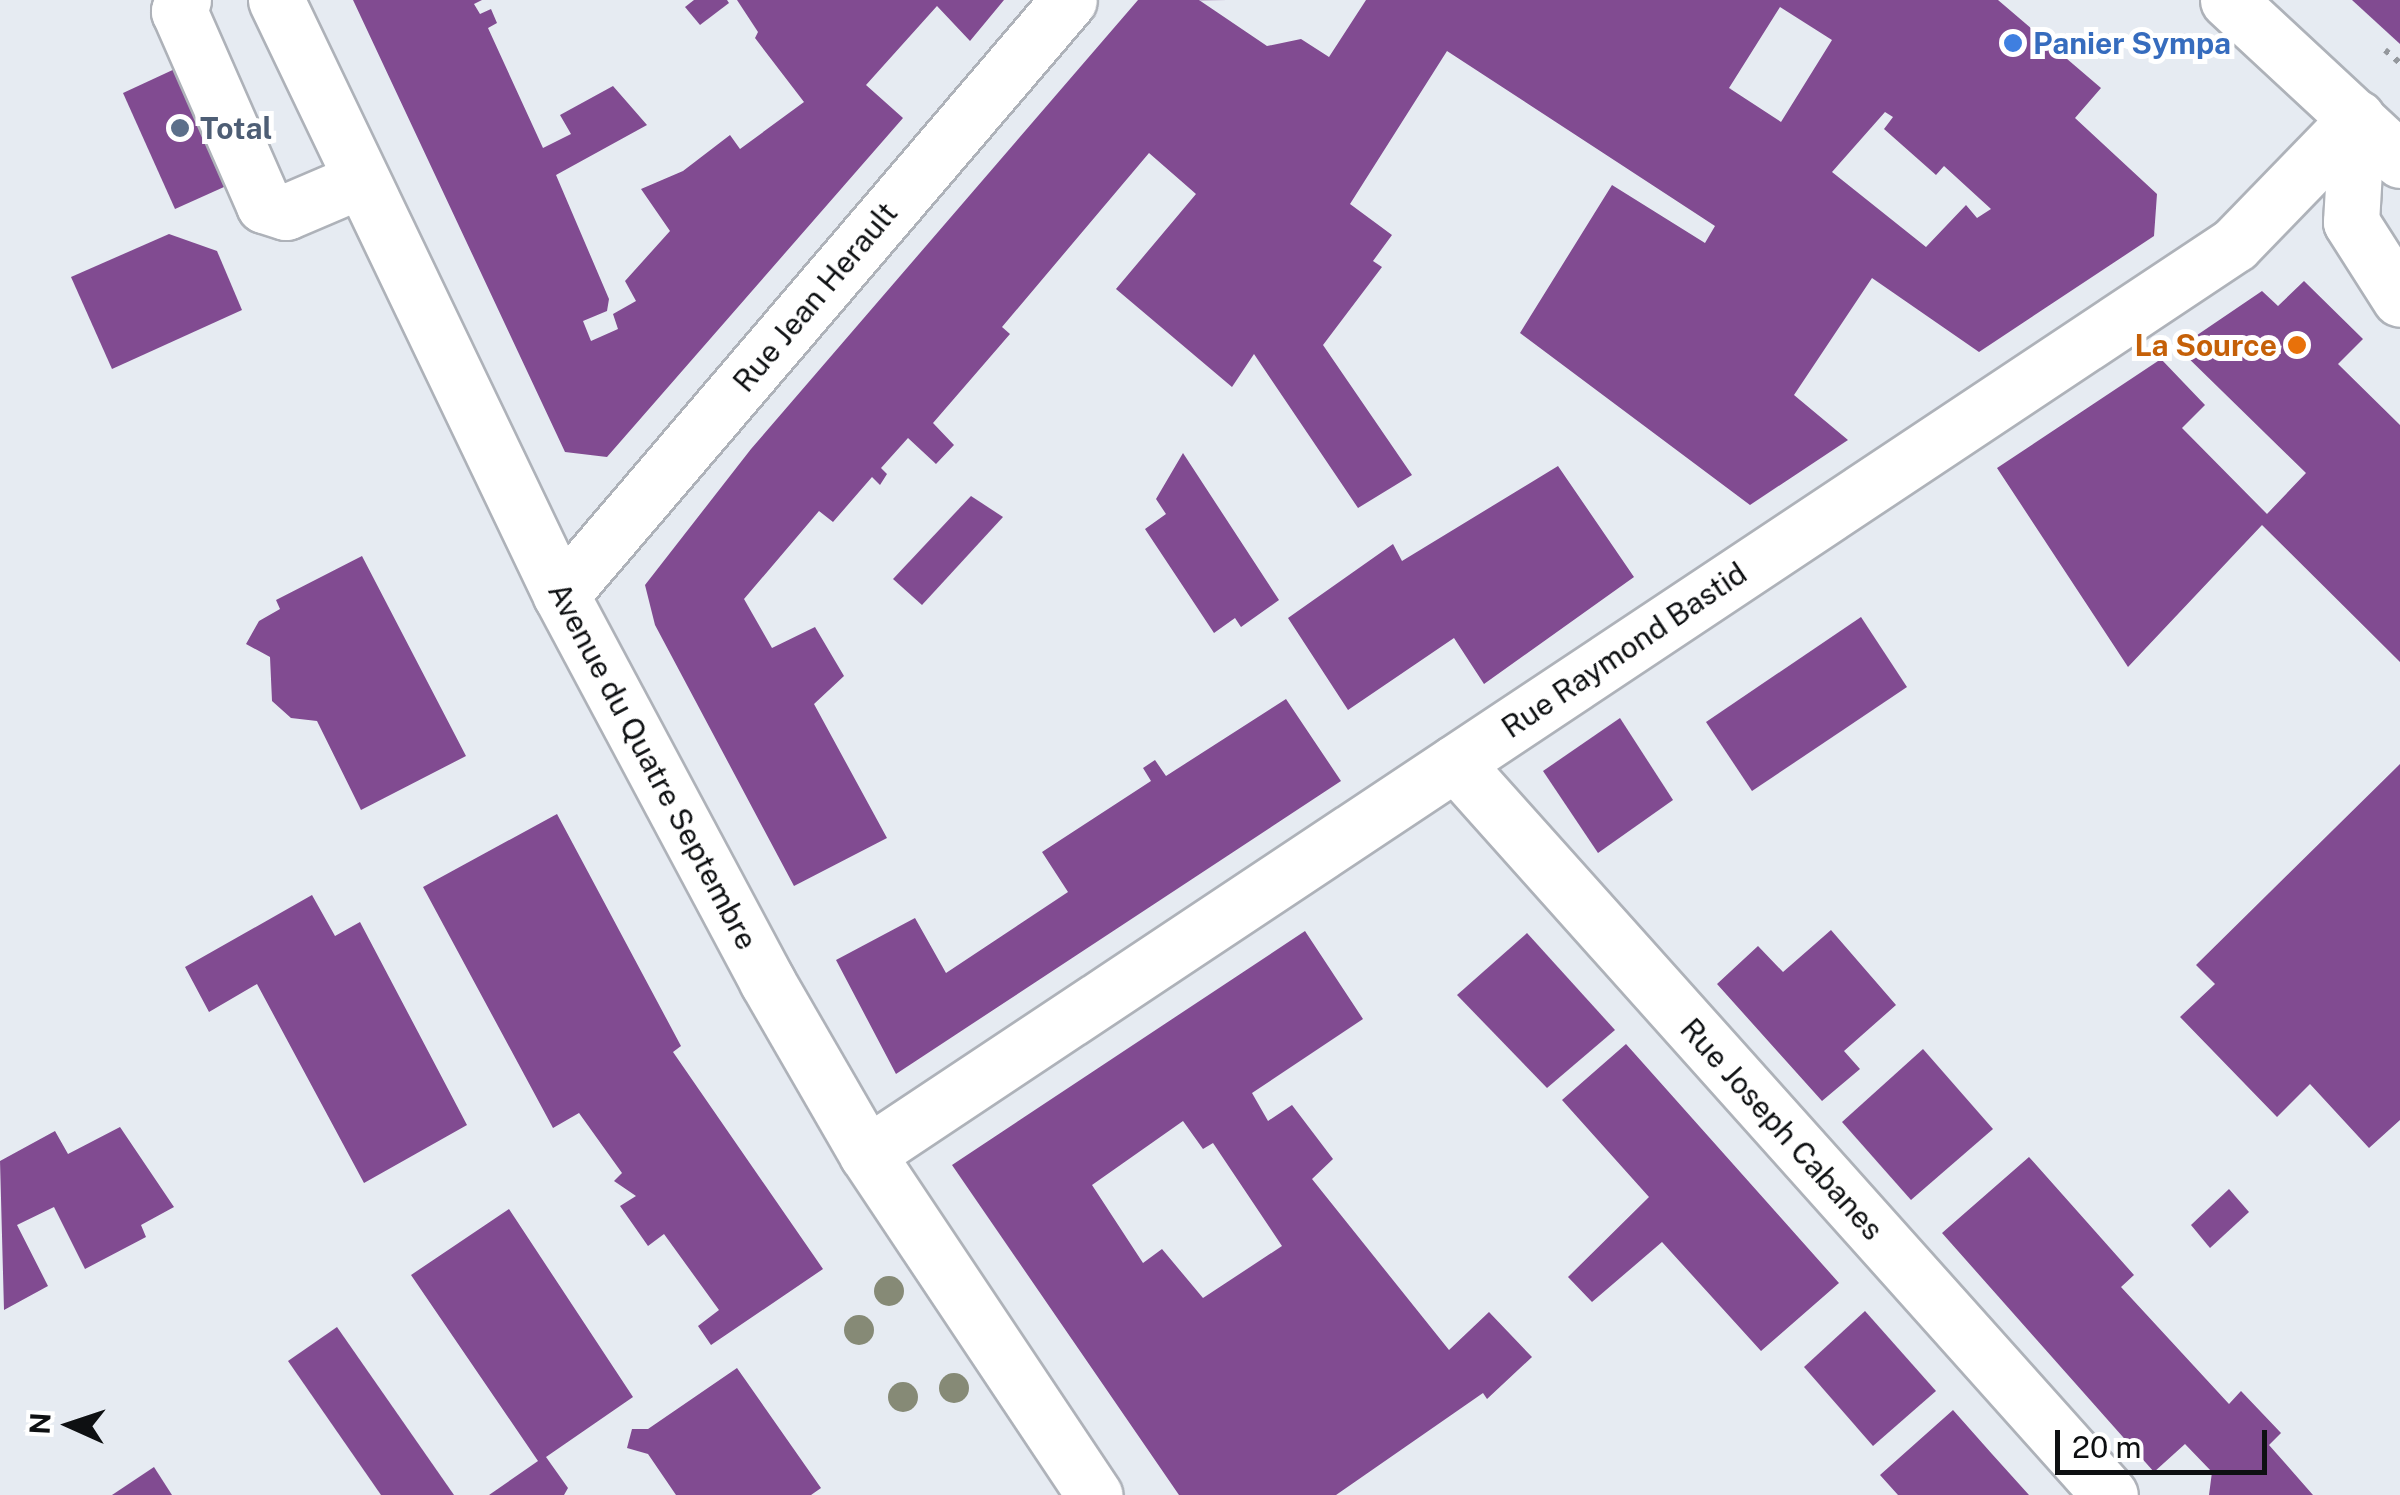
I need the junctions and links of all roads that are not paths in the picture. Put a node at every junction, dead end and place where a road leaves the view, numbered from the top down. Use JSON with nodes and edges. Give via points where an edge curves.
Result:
{"nodes":[{"id":1,"x":183,"y":0,"type":"edge"},
{"id":2,"x":1069,"y":0,"type":"edge"},
{"id":3,"x":2228,"y":0,"type":"edge"},
{"id":4,"x":278,"y":1,"type":"edge"},
{"id":5,"x":2357,"y":118,"type":"junction"},
{"id":6,"x":2400,"y":160,"type":"edge"},
{"id":7,"x":361,"y":180,"type":"junction"},
{"id":8,"x":2400,"y":300,"type":"edge"},
{"id":9,"x":561,"y":595,"type":"junction"},
{"id":10,"x":1455,"y":762,"type":"junction"},
{"id":11,"x":867,"y":1154,"type":"junction"},
{"id":12,"x":1094,"y":1495,"type":"edge"},
{"id":13,"x":2110,"y":1495,"type":"edge"}],
"edges":[{"from":1,"to":7,"type":"street","via":[[179,12],[264,205],[286,212]]},
{"from":2,"to":9,"type":"street","name":"Rue Jean Herault"},
{"from":3,"to":5,"type":"street"},
{"from":4,"to":7,"type":"street","name":"Avenue du Quatre Septembre"},
{"from":5,"to":6,"type":"street"},
{"from":5,"to":8,"type":"street","via":[[2351,222]]},
{"from":5,"to":10,"type":"street","name":"Rue Raymond Bastid","via":[[2235,244]]},
{"from":7,"to":9,"type":"street","name":"Avenue du Quatre Septembre"},
{"from":9,"to":11,"type":"street","name":"Avenue du Quatre Septembre"},
{"from":10,"to":11,"type":"street","name":"Rue Raymond Bastid"},
{"from":10,"to":13,"type":"street","name":"Rue Joseph Cabanes"},
{"from":11,"to":12,"type":"street","name":"Avenue du Quatre Septembre"}]}
